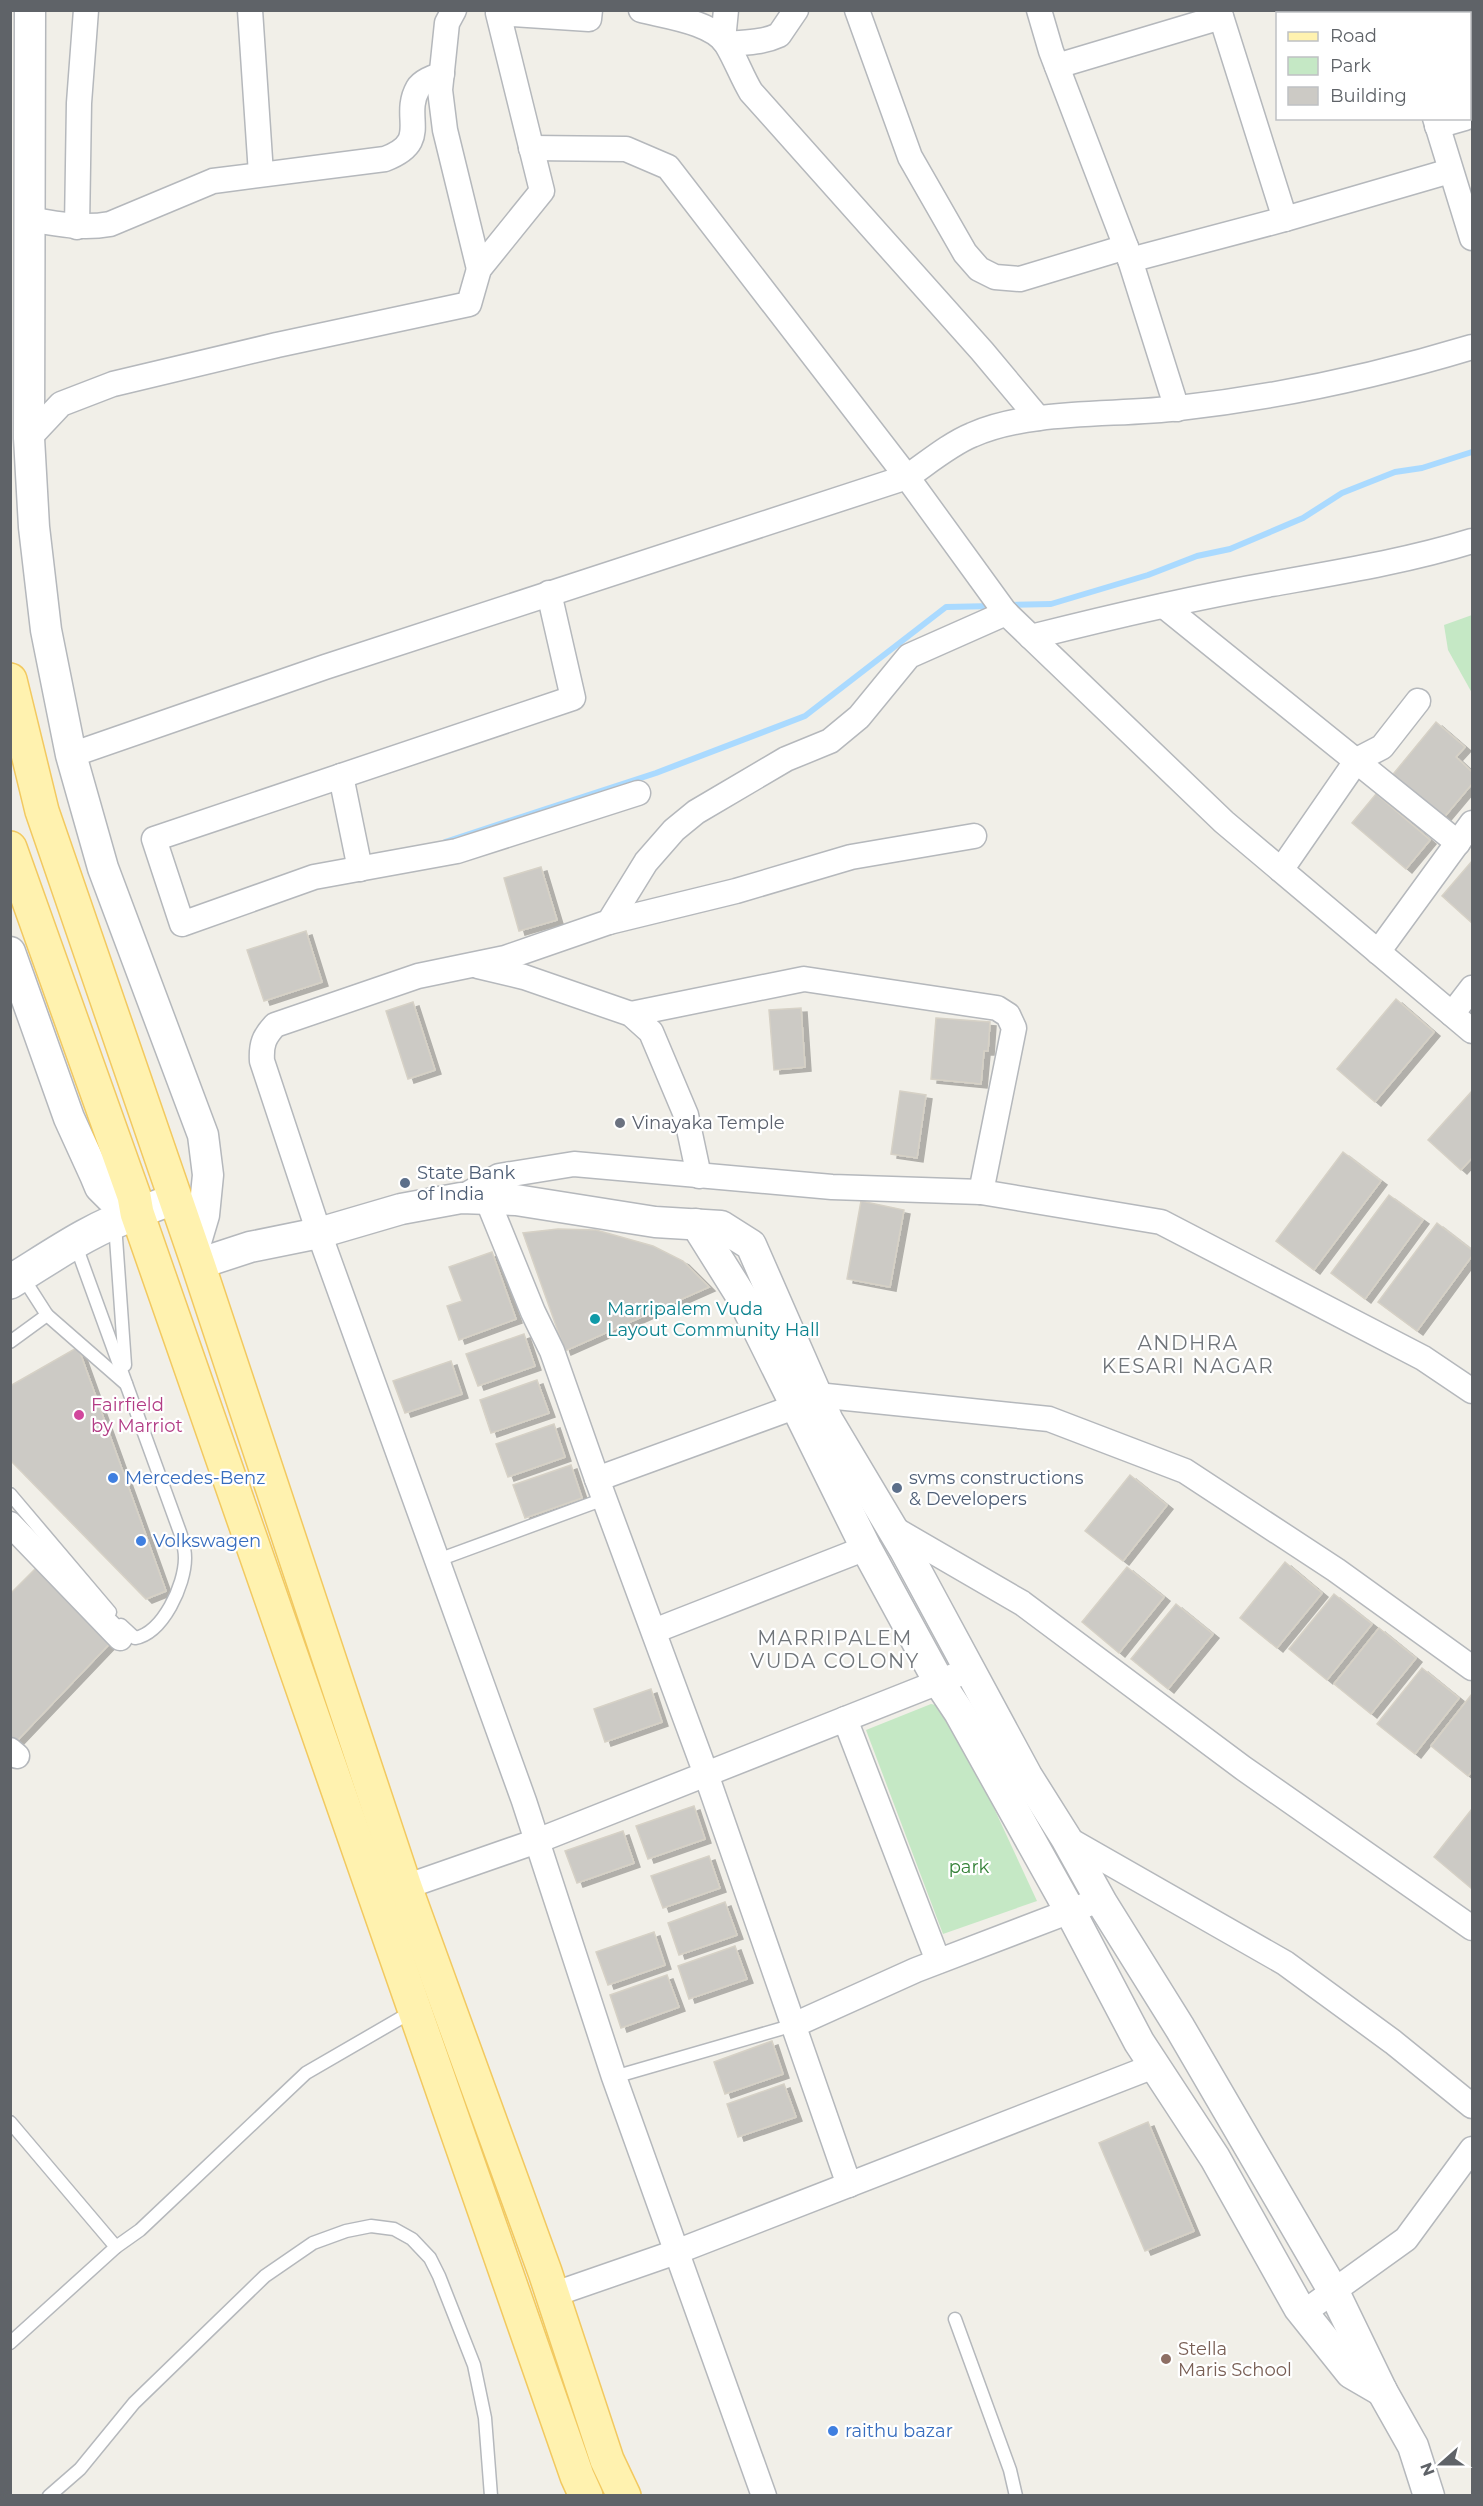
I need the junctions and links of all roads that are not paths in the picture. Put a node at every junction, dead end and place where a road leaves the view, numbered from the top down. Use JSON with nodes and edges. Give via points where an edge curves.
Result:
{"nodes":[{"id":1,"x":30,"y":10,"type":"edge"},
{"id":2,"x":86,"y":10,"type":"edge"},
{"id":3,"x":250,"y":10,"type":"edge"},
{"id":4,"x":454,"y":10,"type":"edge"},
{"id":5,"x":591,"y":10,"type":"edge"},
{"id":6,"x":641,"y":10,"type":"edge"},
{"id":7,"x":726,"y":10,"type":"edge"},
{"id":8,"x":796,"y":10,"type":"edge"},
{"id":9,"x":857,"y":10,"type":"edge"},
{"id":10,"x":1039,"y":10,"type":"edge"},
{"id":11,"x":1220,"y":14,"type":"edge"},
{"id":12,"x":725,"y":42,"type":"junction"},
{"id":13,"x":1057,"y":66,"type":"junction"},
{"id":14,"x":442,"y":74,"type":"junction"},
{"id":15,"x":1452,"y":120,"type":"edge"},
{"id":16,"x":1436,"y":122,"type":"edge"},
{"id":17,"x":531,"y":148,"type":"junction"},
{"id":18,"x":1450,"y":171,"type":"junction"},
{"id":19,"x":261,"y":174,"type":"junction"},
{"id":20,"x":29,"y":219,"type":"junction"},
{"id":21,"x":1286,"y":219,"type":"junction"},
{"id":22,"x":77,"y":227,"type":"junction"},
{"id":23,"x":1473,"y":238,"type":"edge"},
{"id":24,"x":1128,"y":254,"type":"junction"},
{"id":25,"x":479,"y":269,"type":"junction"},
{"id":26,"x":1472,"y":349,"type":"edge"},
{"id":27,"x":1177,"y":409,"type":"junction"},
{"id":28,"x":1038,"y":418,"type":"junction"},
{"id":29,"x":29,"y":438,"type":"junction"},
{"id":30,"x":907,"y":477,"type":"junction"},
{"id":31,"x":1473,"y":541,"type":"edge"},
{"id":32,"x":549,"y":593,"type":"junction"},
{"id":33,"x":1164,"y":606,"type":"junction"},
{"id":34,"x":1001,"y":607,"type":"junction"},
{"id":35,"x":1031,"y":637,"type":"junction"},
{"id":36,"x":10,"y":680,"type":"edge"},
{"id":37,"x":1418,"y":701,"type":"dead end"},
{"id":38,"x":71,"y":756,"type":"junction"},
{"id":39,"x":1357,"y":759,"type":"junction"},
{"id":40,"x":341,"y":776,"type":"junction"},
{"id":41,"x":638,"y":793,"type":"dead end"},
{"id":42,"x":1473,"y":823,"type":"edge"},
{"id":43,"x":974,"y":836,"type":"dead end"},
{"id":44,"x":1458,"y":843,"type":"junction"},
{"id":45,"x":10,"y":848,"type":"edge"},
{"id":46,"x":360,"y":869,"type":"junction"},
{"id":47,"x":1281,"y":870,"type":"junction"},
{"id":48,"x":609,"y":922,"type":"junction"},
{"id":49,"x":10,"y":952,"type":"edge"},
{"id":50,"x":1378,"y":952,"type":"junction"},
{"id":51,"x":473,"y":964,"type":"junction"},
{"id":52,"x":1473,"y":988,"type":"edge"},
{"id":53,"x":631,"y":1014,"type":"junction"},
{"id":54,"x":1452,"y":1014,"type":"junction"},
{"id":55,"x":1473,"y":1031,"type":"edge"},
{"id":56,"x":699,"y":1176,"type":"junction"},
{"id":57,"x":981,"y":1192,"type":"junction"},
{"id":58,"x":474,"y":1198,"type":"junction"},
{"id":59,"x":174,"y":1199,"type":"junction"},
{"id":60,"x":126,"y":1217,"type":"junction"},
{"id":61,"x":319,"y":1233,"type":"junction"},
{"id":62,"x":74,"y":1242,"type":"junction"},
{"id":63,"x":196,"y":1258,"type":"junction"},
{"id":64,"x":16,"y":1279,"type":"edge"},
{"id":65,"x":47,"y":1315,"type":"junction"},
{"id":66,"x":10,"y":1342,"type":"edge"},
{"id":67,"x":127,"y":1384,"type":"junction"},
{"id":68,"x":1473,"y":1391,"type":"edge"},
{"id":69,"x":807,"y":1401,"type":"junction"},
{"id":70,"x":601,"y":1489,"type":"junction"},
{"id":71,"x":10,"y":1494,"type":"edge"},
{"id":72,"x":10,"y":1524,"type":"edge"},
{"id":73,"x":891,"y":1527,"type":"junction"},
{"id":74,"x":866,"y":1548,"type":"junction"},
{"id":75,"x":438,"y":1560,"type":"junction"},
{"id":76,"x":654,"y":1631,"type":"junction"},
{"id":77,"x":120,"y":1638,"type":"dead end"},
{"id":78,"x":1473,"y":1668,"type":"edge"},
{"id":79,"x":969,"y":1670,"type":"junction"},
{"id":80,"x":939,"y":1682,"type":"junction"},
{"id":81,"x":845,"y":1719,"type":"junction"},
{"id":82,"x":706,"y":1774,"type":"junction"},
{"id":83,"x":1066,"y":1838,"type":"junction"},
{"id":84,"x":537,"y":1841,"type":"junction"},
{"id":85,"x":405,"y":1887,"type":"junction"},
{"id":86,"x":1100,"y":1899,"type":"junction"},
{"id":87,"x":1070,"y":1911,"type":"junction"},
{"id":88,"x":1473,"y":1928,"type":"edge"},
{"id":89,"x":938,"y":1961,"type":"junction"},
{"id":90,"x":430,"y":2003,"type":"junction"},
{"id":91,"x":794,"y":2025,"type":"junction"},
{"id":92,"x":1154,"y":2066,"type":"junction"},
{"id":93,"x":614,"y":2077,"type":"junction"},
{"id":94,"x":1473,"y":2106,"type":"edge"},
{"id":95,"x":10,"y":2122,"type":"edge"},
{"id":96,"x":1473,"y":2149,"type":"edge"},
{"id":97,"x":849,"y":2185,"type":"junction"},
{"id":98,"x":116,"y":2247,"type":"junction"},
{"id":99,"x":676,"y":2252,"type":"junction"},
{"id":100,"x":1334,"y":2292,"type":"junction"},
{"id":101,"x":552,"y":2295,"type":"junction"},
{"id":102,"x":1304,"y":2313,"type":"junction"},
{"id":103,"x":955,"y":2319,"type":"dead end"},
{"id":104,"x":10,"y":2343,"type":"edge"},
{"id":105,"x":1382,"y":2391,"type":"junction"},
{"id":106,"x":49,"y":2496,"type":"edge"},
{"id":107,"x":491,"y":2496,"type":"edge"},
{"id":108,"x":586,"y":2496,"type":"edge"},
{"id":109,"x":624,"y":2496,"type":"edge"},
{"id":110,"x":764,"y":2496,"type":"edge"},
{"id":111,"x":1016,"y":2496,"type":"edge"},
{"id":112,"x":1429,"y":2496,"type":"edge"}],
"edges":[{"from":1,"to":20,"type":"street"},
{"from":2,"to":22,"type":"street","via":[[79,103]]},
{"from":3,"to":19,"type":"street"},
{"from":4,"to":14,"type":"street","via":[[447,23]]},
{"from":5,"to":17,"type":"street","via":[[589,19],[498,14]]},
{"from":6,"to":12,"type":"street","via":[[700,25]]},
{"from":7,"to":12,"type":"street"},
{"from":8,"to":12,"type":"street","via":[[780,35],[761,42]]},
{"from":9,"to":24,"type":"street","via":[[910,157],[965,253],[979,269],[995,277],[1020,279]]},
{"from":10,"to":13,"type":"street"},
{"from":11,"to":13,"type":"street"},
{"from":11,"to":21,"type":"street"},
{"from":12,"to":28,"type":"street","via":[[751,92]]},
{"from":13,"to":24,"type":"street"},
{"from":14,"to":19,"type":"street","via":[[418,88],[411,140],[394,156]]},
{"from":14,"to":25,"type":"street","via":[[445,130]]},
{"from":15,"to":16,"type":"street"},
{"from":16,"to":18,"type":"street"},
{"from":17,"to":25,"type":"street","via":[[542,191]]},
{"from":17,"to":30,"type":"street","via":[[626,148],[668,167]]},
{"from":18,"to":21,"type":"street"},
{"from":18,"to":23,"type":"street"},
{"from":19,"to":22,"type":"street","via":[[213,181],[111,224]]},
{"from":20,"to":22,"type":"street"},
{"from":20,"to":29,"type":"street"},
{"from":21,"to":24,"type":"street"},
{"from":24,"to":27,"type":"street"},
{"from":25,"to":29,"type":"street","via":[[469,304],[113,384],[61,404]]},
{"from":26,"to":27,"type":"street","via":[[1330,385]]},
{"from":27,"to":28,"type":"street"},
{"from":28,"to":30,"type":"street","via":[[971,435]]},
{"from":29,"to":38,"type":"street","via":[[46,630]]},
{"from":30,"to":32,"type":"street"},
{"from":30,"to":34,"type":"street"},
{"from":31,"to":33,"type":"street","via":[[1346,572]]},
{"from":32,"to":38,"type":"street"},
{"from":32,"to":40,"type":"street","via":[[573,698]]},
{"from":33,"to":35,"type":"street"},
{"from":33,"to":39,"type":"street"},
{"from":34,"to":35,"type":"street"},
{"from":34,"to":48,"type":"street","via":[[909,656],[859,717],[830,741],[786,759],[696,812],[646,862]]},
{"from":35,"to":47,"type":"street","via":[[1224,822]]},
{"from":36,"to":59,"type":"main road","via":[[42,811]]},
{"from":37,"to":39,"type":"street","via":[[1382,747]]},
{"from":38,"to":63,"type":"street","via":[[103,868],[202,1135],[208,1175]]},
{"from":39,"to":44,"type":"street"},
{"from":39,"to":47,"type":"street"},
{"from":40,"to":46,"type":"street"},
{"from":40,"to":46,"type":"street","via":[[154,839],[182,924],[314,877]]},
{"from":41,"to":46,"type":"street","via":[[457,851]]},
{"from":42,"to":44,"type":"street"},
{"from":43,"to":48,"type":"street","via":[[851,857],[736,891]]},
{"from":44,"to":50,"type":"street"},
{"from":45,"to":60,"type":"main road","via":[[134,1196]]},
{"from":47,"to":50,"type":"street"},
{"from":48,"to":51,"type":"street","via":[[505,958]]},
{"from":49,"to":60,"type":"street","via":[[69,1118],[100,1187]]},
{"from":50,"to":54,"type":"street"},
{"from":51,"to":53,"type":"street"},
{"from":51,"to":61,"type":"street","via":[[418,976],[275,1025],[264,1037],[262,1061]]},
{"from":52,"to":54,"type":"street"},
{"from":53,"to":56,"type":"street","via":[[651,1032],[686,1115]]},
{"from":53,"to":57,"type":"street","via":[[804,979],[998,1008],[1008,1015],[1014,1028]]},
{"from":54,"to":55,"type":"street"},
{"from":56,"to":57,"type":"street","via":[[832,1187]]},
{"from":56,"to":58,"type":"street","via":[[574,1164],[499,1176]]},
{"from":57,"to":68,"type":"street","via":[[1161,1222],[1423,1358]]},
{"from":58,"to":61,"type":"street","via":[[401,1209]]},
{"from":58,"to":69,"type":"street","via":[[516,1200],[655,1222],[722,1226],[751,1245]]},
{"from":58,"to":70,"type":"street","via":[[552,1351]]},
{"from":59,"to":60,"type":"street"},
{"from":59,"to":63,"type":"main road"},
{"from":60,"to":62,"type":"main road"},
{"from":60,"to":67,"type":"lane"},
{"from":60,"to":90,"type":"main road"},
{"from":61,"to":63,"type":"street"},
{"from":61,"to":75,"type":"street"},
{"from":62,"to":64,"type":"main road"},
{"from":62,"to":67,"type":"lane"},
{"from":63,"to":85,"type":"main road"},
{"from":64,"to":65,"type":"lane"},
{"from":65,"to":66,"type":"lane"},
{"from":65,"to":67,"type":"lane"},
{"from":67,"to":71,"type":"lane","via":[[181,1535],[185,1558],[183,1577],[162,1621],[144,1636],[135,1638],[126,1631]]},
{"from":69,"to":70,"type":"street"},
{"from":69,"to":73,"type":"street","via":[[828,1421]]},
{"from":69,"to":74,"type":"street"},
{"from":69,"to":78,"type":"street","via":[[1049,1419],[1185,1471],[1336,1570]]},
{"from":70,"to":75,"type":"lane"},
{"from":70,"to":76,"type":"street"},
{"from":72,"to":77,"type":"street"},
{"from":73,"to":79,"type":"street"},
{"from":73,"to":88,"type":"street","via":[[1022,1603],[1243,1768]]},
{"from":74,"to":76,"type":"street"},
{"from":74,"to":80,"type":"street"},
{"from":75,"to":84,"type":"street"},
{"from":76,"to":82,"type":"street"},
{"from":79,"to":80,"type":"street"},
{"from":79,"to":83,"type":"street"},
{"from":80,"to":81,"type":"street"},
{"from":80,"to":87,"type":"street"},
{"from":81,"to":82,"type":"street"},
{"from":81,"to":89,"type":"street"},
{"from":82,"to":84,"type":"street"},
{"from":82,"to":91,"type":"street"},
{"from":83,"to":86,"type":"street"},
{"from":83,"to":94,"type":"street","via":[[1285,1963]]},
{"from":84,"to":85,"type":"street"},
{"from":84,"to":93,"type":"street"},
{"from":85,"to":90,"type":"main road"},
{"from":86,"to":87,"type":"street"},
{"from":86,"to":100,"type":"street"},
{"from":87,"to":89,"type":"street"},
{"from":87,"to":92,"type":"street"},
{"from":89,"to":91,"type":"street"},
{"from":90,"to":98,"type":"lane","via":[[306,2073],[141,2229]]},
{"from":90,"to":101,"type":"main road"},
{"from":90,"to":108,"type":"main road"},
{"from":91,"to":93,"type":"lane"},
{"from":91,"to":97,"type":"street"},
{"from":92,"to":97,"type":"street"},
{"from":92,"to":102,"type":"street","via":[[1215,2158]]},
{"from":93,"to":99,"type":"street"},
{"from":95,"to":98,"type":"lane"},
{"from":96,"to":100,"type":"street","via":[[1406,2239]]},
{"from":97,"to":99,"type":"street"},
{"from":98,"to":104,"type":"lane"},
{"from":99,"to":101,"type":"street"},
{"from":99,"to":110,"type":"street"},
{"from":100,"to":102,"type":"street"},
{"from":100,"to":105,"type":"street"},
{"from":101,"to":109,"type":"main road","via":[[607,2460]]},
{"from":102,"to":105,"type":"street","via":[[1351,2373]]},
{"from":103,"to":111,"type":"lane"},
{"from":105,"to":112,"type":"street","via":[[1413,2446]]},
{"from":106,"to":107,"type":"lane","via":[[80,2469],[134,2403],[265,2276],[313,2243],[371,2226],[394,2229],[412,2239],[430,2258],[439,2276],[474,2365],[485,2418]]}]}
